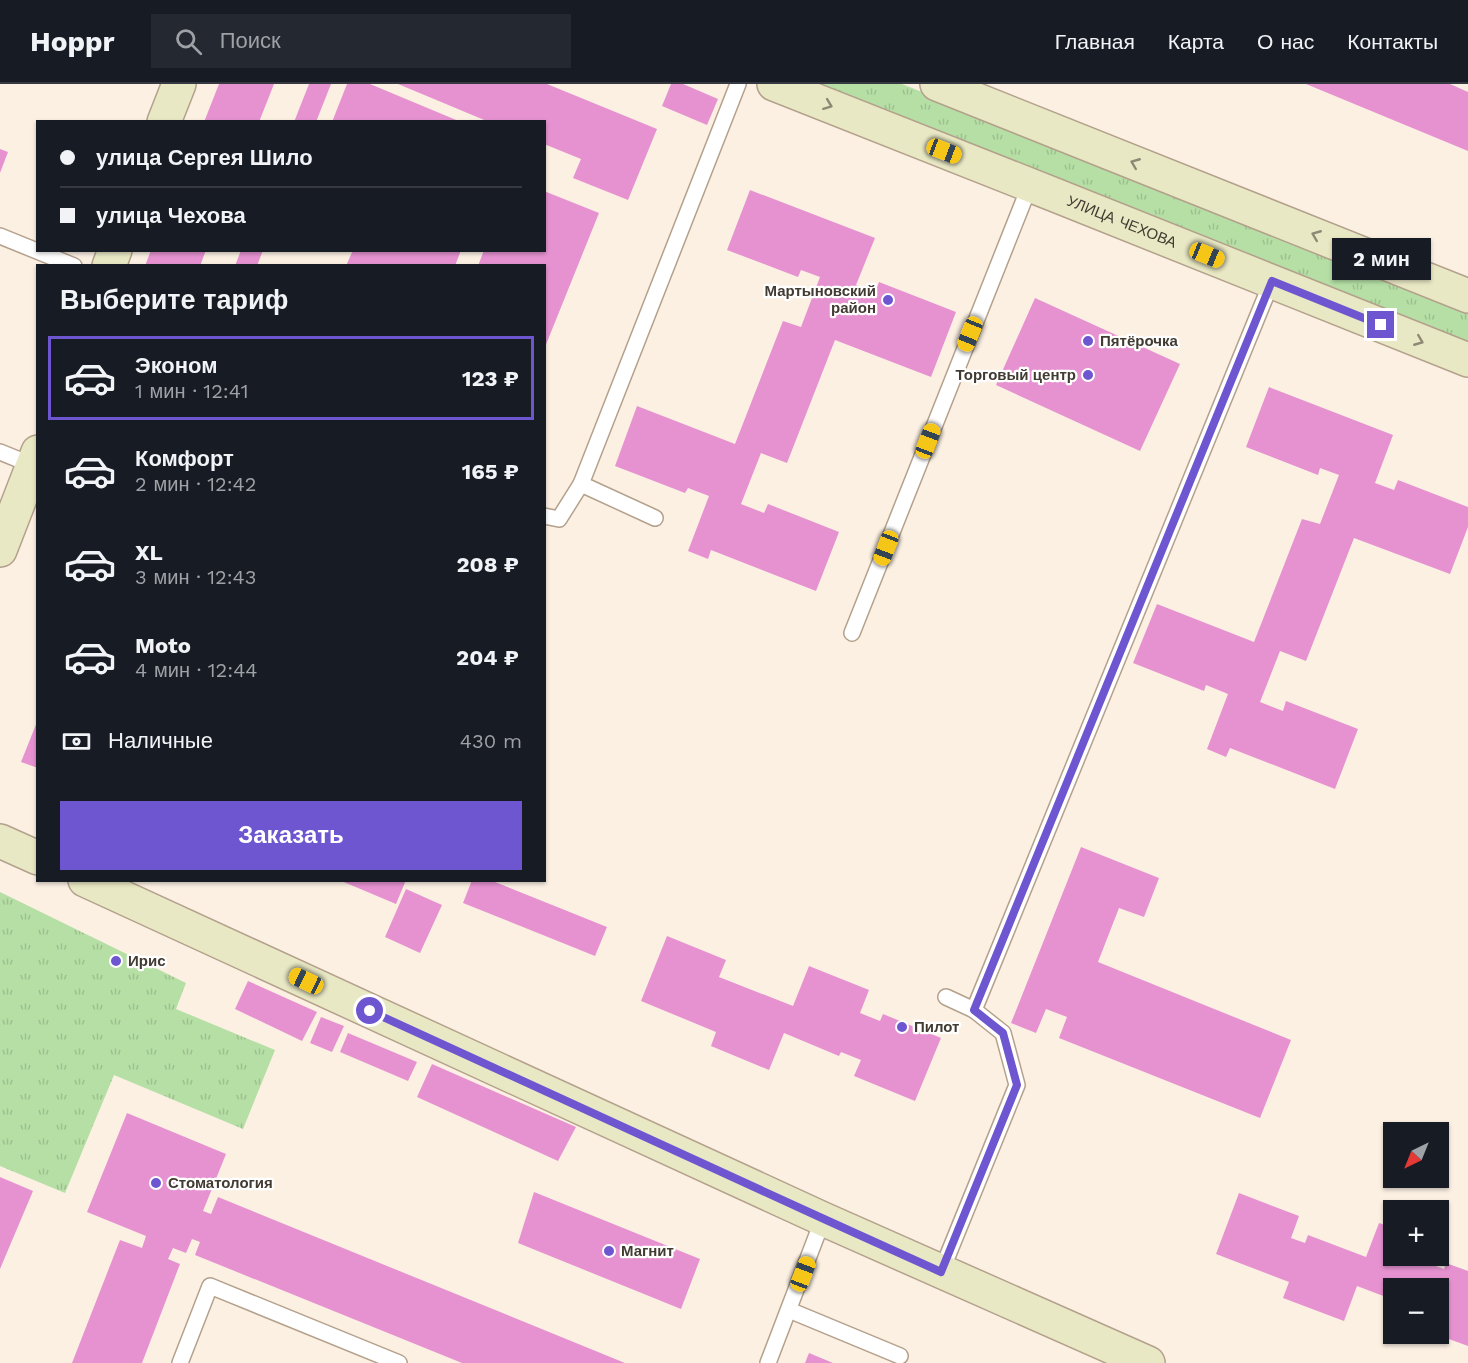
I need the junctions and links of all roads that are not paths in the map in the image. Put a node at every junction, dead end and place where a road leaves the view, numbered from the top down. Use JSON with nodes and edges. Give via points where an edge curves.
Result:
{"nodes":[{"id":1,"x":179,"y":84,"type":"edge"},
{"id":2,"x":738,"y":84,"type":"edge"},
{"id":3,"x":774,"y":84,"type":"edge"},
{"id":4,"x":937,"y":84,"type":"edge"},
{"id":5,"x":165,"y":120,"type":"edge"},
{"id":6,"x":1030,"y":185,"type":"junction"},
{"id":7,"x":0,"y":236,"type":"edge"},
{"id":8,"x":36,"y":251,"type":"edge"},
{"id":9,"x":39,"y":252,"type":"edge"},
{"id":10,"x":69,"y":264,"type":"edge"},
{"id":11,"x":1272,"y":281,"type":"junction"},
{"id":12,"x":1468,"y":296,"type":"edge"},
{"id":13,"x":1468,"y":360,"type":"edge"},
{"id":14,"x":0,"y":452,"type":"edge"},
{"id":15,"x":35,"y":459,"type":"edge"},
{"id":16,"x":582,"y":484,"type":"junction"},
{"id":17,"x":546,"y":516,"type":"edge"},
{"id":18,"x":655,"y":518,"type":"dead end"},
{"id":19,"x":0,"y":550,"type":"edge"},
{"id":20,"x":852,"y":633,"type":"dead end"},
{"id":21,"x":0,"y":841,"type":"edge"},
{"id":22,"x":36,"y":857,"type":"edge"},
{"id":23,"x":89,"y":882,"type":"edge"},
{"id":24,"x":946,"y":997,"type":"dead end"},
{"id":25,"x":974,"y":1010,"type":"junction"},
{"id":26,"x":824,"y":1219,"type":"junction"},
{"id":27,"x":941,"y":1272,"type":"junction"},
{"id":28,"x":789,"y":1310,"type":"junction"},
{"id":29,"x":900,"y":1356,"type":"dead end"},
{"id":30,"x":180,"y":1363,"type":"edge"},
{"id":31,"x":399,"y":1363,"type":"edge"},
{"id":32,"x":768,"y":1363,"type":"edge"},
{"id":33,"x":1148,"y":1363,"type":"edge"}],
"edges":[{"from":1,"to":5,"type":"street"},
{"from":2,"to":16,"type":"lane"},
{"from":3,"to":6,"type":"street","name":"УЛИЦА ЧЕХОВА","one_way":true},
{"from":12,"to":4,"type":"street","one_way":true,"via":[[986,98]]},
{"from":6,"to":11,"type":"street","name":"УЛИЦА ЧЕХОВА"},
{"from":6,"to":20,"type":"lane"},
{"from":7,"to":8,"type":"lane"},
{"from":9,"to":10,"type":"lane"},
{"from":11,"to":13,"type":"street","name":"УЛИЦА ЧЕХОВА","one_way":true},
{"from":11,"to":25,"type":"lane"},
{"from":14,"to":15,"type":"lane"},
{"from":15,"to":19,"type":"street"},
{"from":16,"to":17,"type":"lane","via":[[559,519]]},
{"from":16,"to":18,"type":"lane"},
{"from":21,"to":22,"type":"street"},
{"from":23,"to":26,"type":"street"},
{"from":24,"to":25,"type":"lane"},
{"from":25,"to":27,"type":"lane","via":[[1003,1033],[1017,1085]]},
{"from":26,"to":27,"type":"street"},
{"from":26,"to":28,"type":"lane"},
{"from":27,"to":33,"type":"street"},
{"from":28,"to":29,"type":"lane"},
{"from":28,"to":32,"type":"lane"},
{"from":30,"to":31,"type":"lane","via":[[210,1286]]}]}
